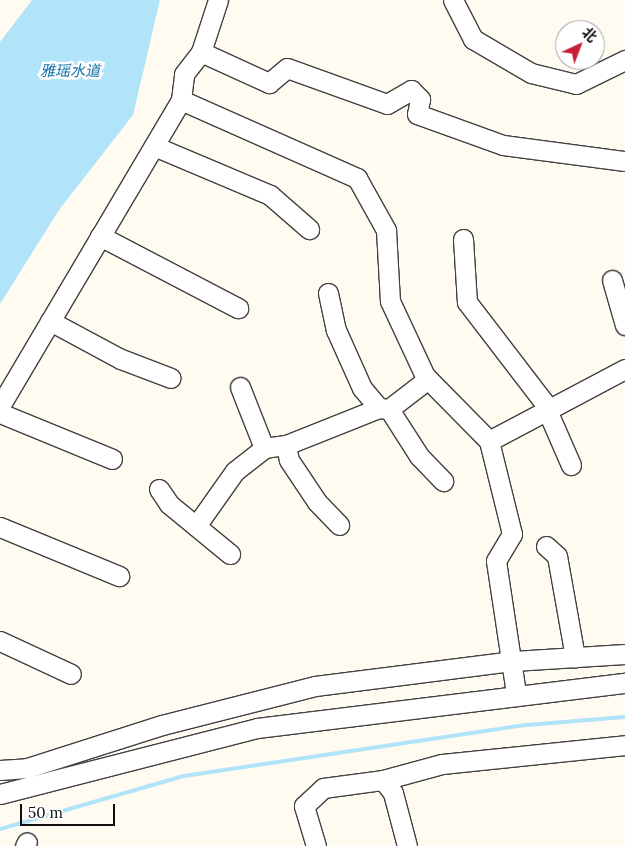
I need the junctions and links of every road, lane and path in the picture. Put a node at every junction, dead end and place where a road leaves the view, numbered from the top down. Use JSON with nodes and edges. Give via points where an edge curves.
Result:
{"nodes":[{"id":1,"x":218,"y":0,"type":"edge"},
{"id":2,"x":453,"y":0,"type":"edge"},
{"id":3,"x":201,"y":52,"type":"junction"},
{"id":4,"x":625,"y":60,"type":"edge"},
{"id":5,"x":181,"y":100,"type":"junction"},
{"id":6,"x":154,"y":146,"type":"junction"},
{"id":7,"x":625,"y":161,"type":"edge"},
{"id":8,"x":309,"y":229,"type":"dead end"},
{"id":9,"x":100,"y":236,"type":"junction"},
{"id":10,"x":463,"y":239,"type":"dead end"},
{"id":11,"x":612,"y":280,"type":"dead end"},
{"id":12,"x":328,"y":293,"type":"dead end"},
{"id":13,"x":238,"y":308,"type":"dead end"},
{"id":14,"x":50,"y":321,"type":"junction"},
{"id":15,"x":625,"y":324,"type":"edge"},
{"id":16,"x":625,"y":369,"type":"edge"},
{"id":17,"x":171,"y":378,"type":"dead end"},
{"id":18,"x":428,"y":379,"type":"junction"},
{"id":19,"x":240,"y":387,"type":"dead end"},
{"id":20,"x":0,"y":406,"type":"edge"},
{"id":21,"x":384,"y":409,"type":"junction"},
{"id":22,"x":0,"y":413,"type":"edge"},
{"id":23,"x":489,"y":440,"type":"junction"},
{"id":24,"x":286,"y":446,"type":"junction"},
{"id":25,"x":264,"y":448,"type":"junction"},
{"id":26,"x":112,"y":460,"type":"dead end"},
{"id":27,"x":571,"y":465,"type":"dead end"},
{"id":28,"x":443,"y":481,"type":"dead end"},
{"id":29,"x":159,"y":489,"type":"dead end"},
{"id":30,"x":339,"y":525,"type":"dead end"},
{"id":31,"x":196,"y":526,"type":"junction"},
{"id":32,"x":0,"y":527,"type":"edge"},
{"id":33,"x":546,"y":546,"type":"dead end"},
{"id":34,"x":230,"y":554,"type":"dead end"},
{"id":35,"x":119,"y":576,"type":"dead end"},
{"id":36,"x":0,"y":641,"type":"edge"},
{"id":37,"x":625,"y":654,"type":"edge"},
{"id":38,"x":575,"y":657,"type":"junction"},
{"id":39,"x":513,"y":661,"type":"junction"},
{"id":40,"x":71,"y":674,"type":"dead end"},
{"id":41,"x":625,"y":683,"type":"edge"},
{"id":42,"x":516,"y":694,"type":"junction"},
{"id":43,"x":625,"y":745,"type":"edge"},
{"id":44,"x":0,"y":770,"type":"edge"},
{"id":45,"x":383,"y":780,"type":"junction"},
{"id":46,"x":0,"y":794,"type":"edge"},
{"id":47,"x":316,"y":846,"type":"edge"},
{"id":48,"x":407,"y":846,"type":"edge"}],
"edges":[{"from":1,"to":3,"type":"street"},
{"from":2,"to":4,"type":"street","via":[[473,39],[531,73],[576,84]]},
{"from":3,"to":5,"type":"street","via":[[184,74]]},
{"from":3,"to":7,"type":"street","via":[[269,82],[287,68],[387,104],[411,90],[420,99],[417,114],[503,145]]},
{"from":5,"to":6,"type":"street"},
{"from":5,"to":18,"type":"street","via":[[357,178],[386,230],[390,301]]},
{"from":6,"to":8,"type":"street","via":[[270,195]]},
{"from":6,"to":9,"type":"street"},
{"from":9,"to":13,"type":"street"},
{"from":9,"to":14,"type":"street"},
{"from":10,"to":27,"type":"street","via":[[467,302],[543,401]]},
{"from":11,"to":15,"type":"street"},
{"from":12,"to":21,"type":"street","via":[[336,330],[362,388]]},
{"from":14,"to":17,"type":"street","via":[[121,359]]},
{"from":14,"to":20,"type":"street"},
{"from":16,"to":23,"type":"street"},
{"from":18,"to":21,"type":"street"},
{"from":18,"to":23,"type":"street"},
{"from":19,"to":25,"type":"street"},
{"from":21,"to":24,"type":"street"},
{"from":21,"to":28,"type":"street","via":[[419,456]]},
{"from":22,"to":26,"type":"street"},
{"from":23,"to":39,"type":"street","via":[[512,534],[496,561]]},
{"from":24,"to":25,"type":"street"},
{"from":24,"to":30,"type":"street","via":[[289,460],[317,502]]},
{"from":25,"to":31,"type":"street","via":[[235,471]]},
{"from":29,"to":31,"type":"street","via":[[169,504]]},
{"from":31,"to":34,"type":"street"},
{"from":32,"to":35,"type":"street"},
{"from":33,"to":38,"type":"street","via":[[557,556]]},
{"from":36,"to":40,"type":"street"},
{"from":37,"to":38,"type":"street"},
{"from":38,"to":39,"type":"street"},
{"from":39,"to":42,"type":"street"},
{"from":39,"to":44,"type":"street","via":[[315,686],[162,725],[26,768]]},
{"from":41,"to":42,"type":"street"},
{"from":42,"to":46,"type":"street","via":[[221,735]]},
{"from":43,"to":45,"type":"street","via":[[442,764]]},
{"from":45,"to":47,"type":"street","via":[[323,788],[304,806]]},
{"from":45,"to":48,"type":"street","via":[[393,793]]}]}
